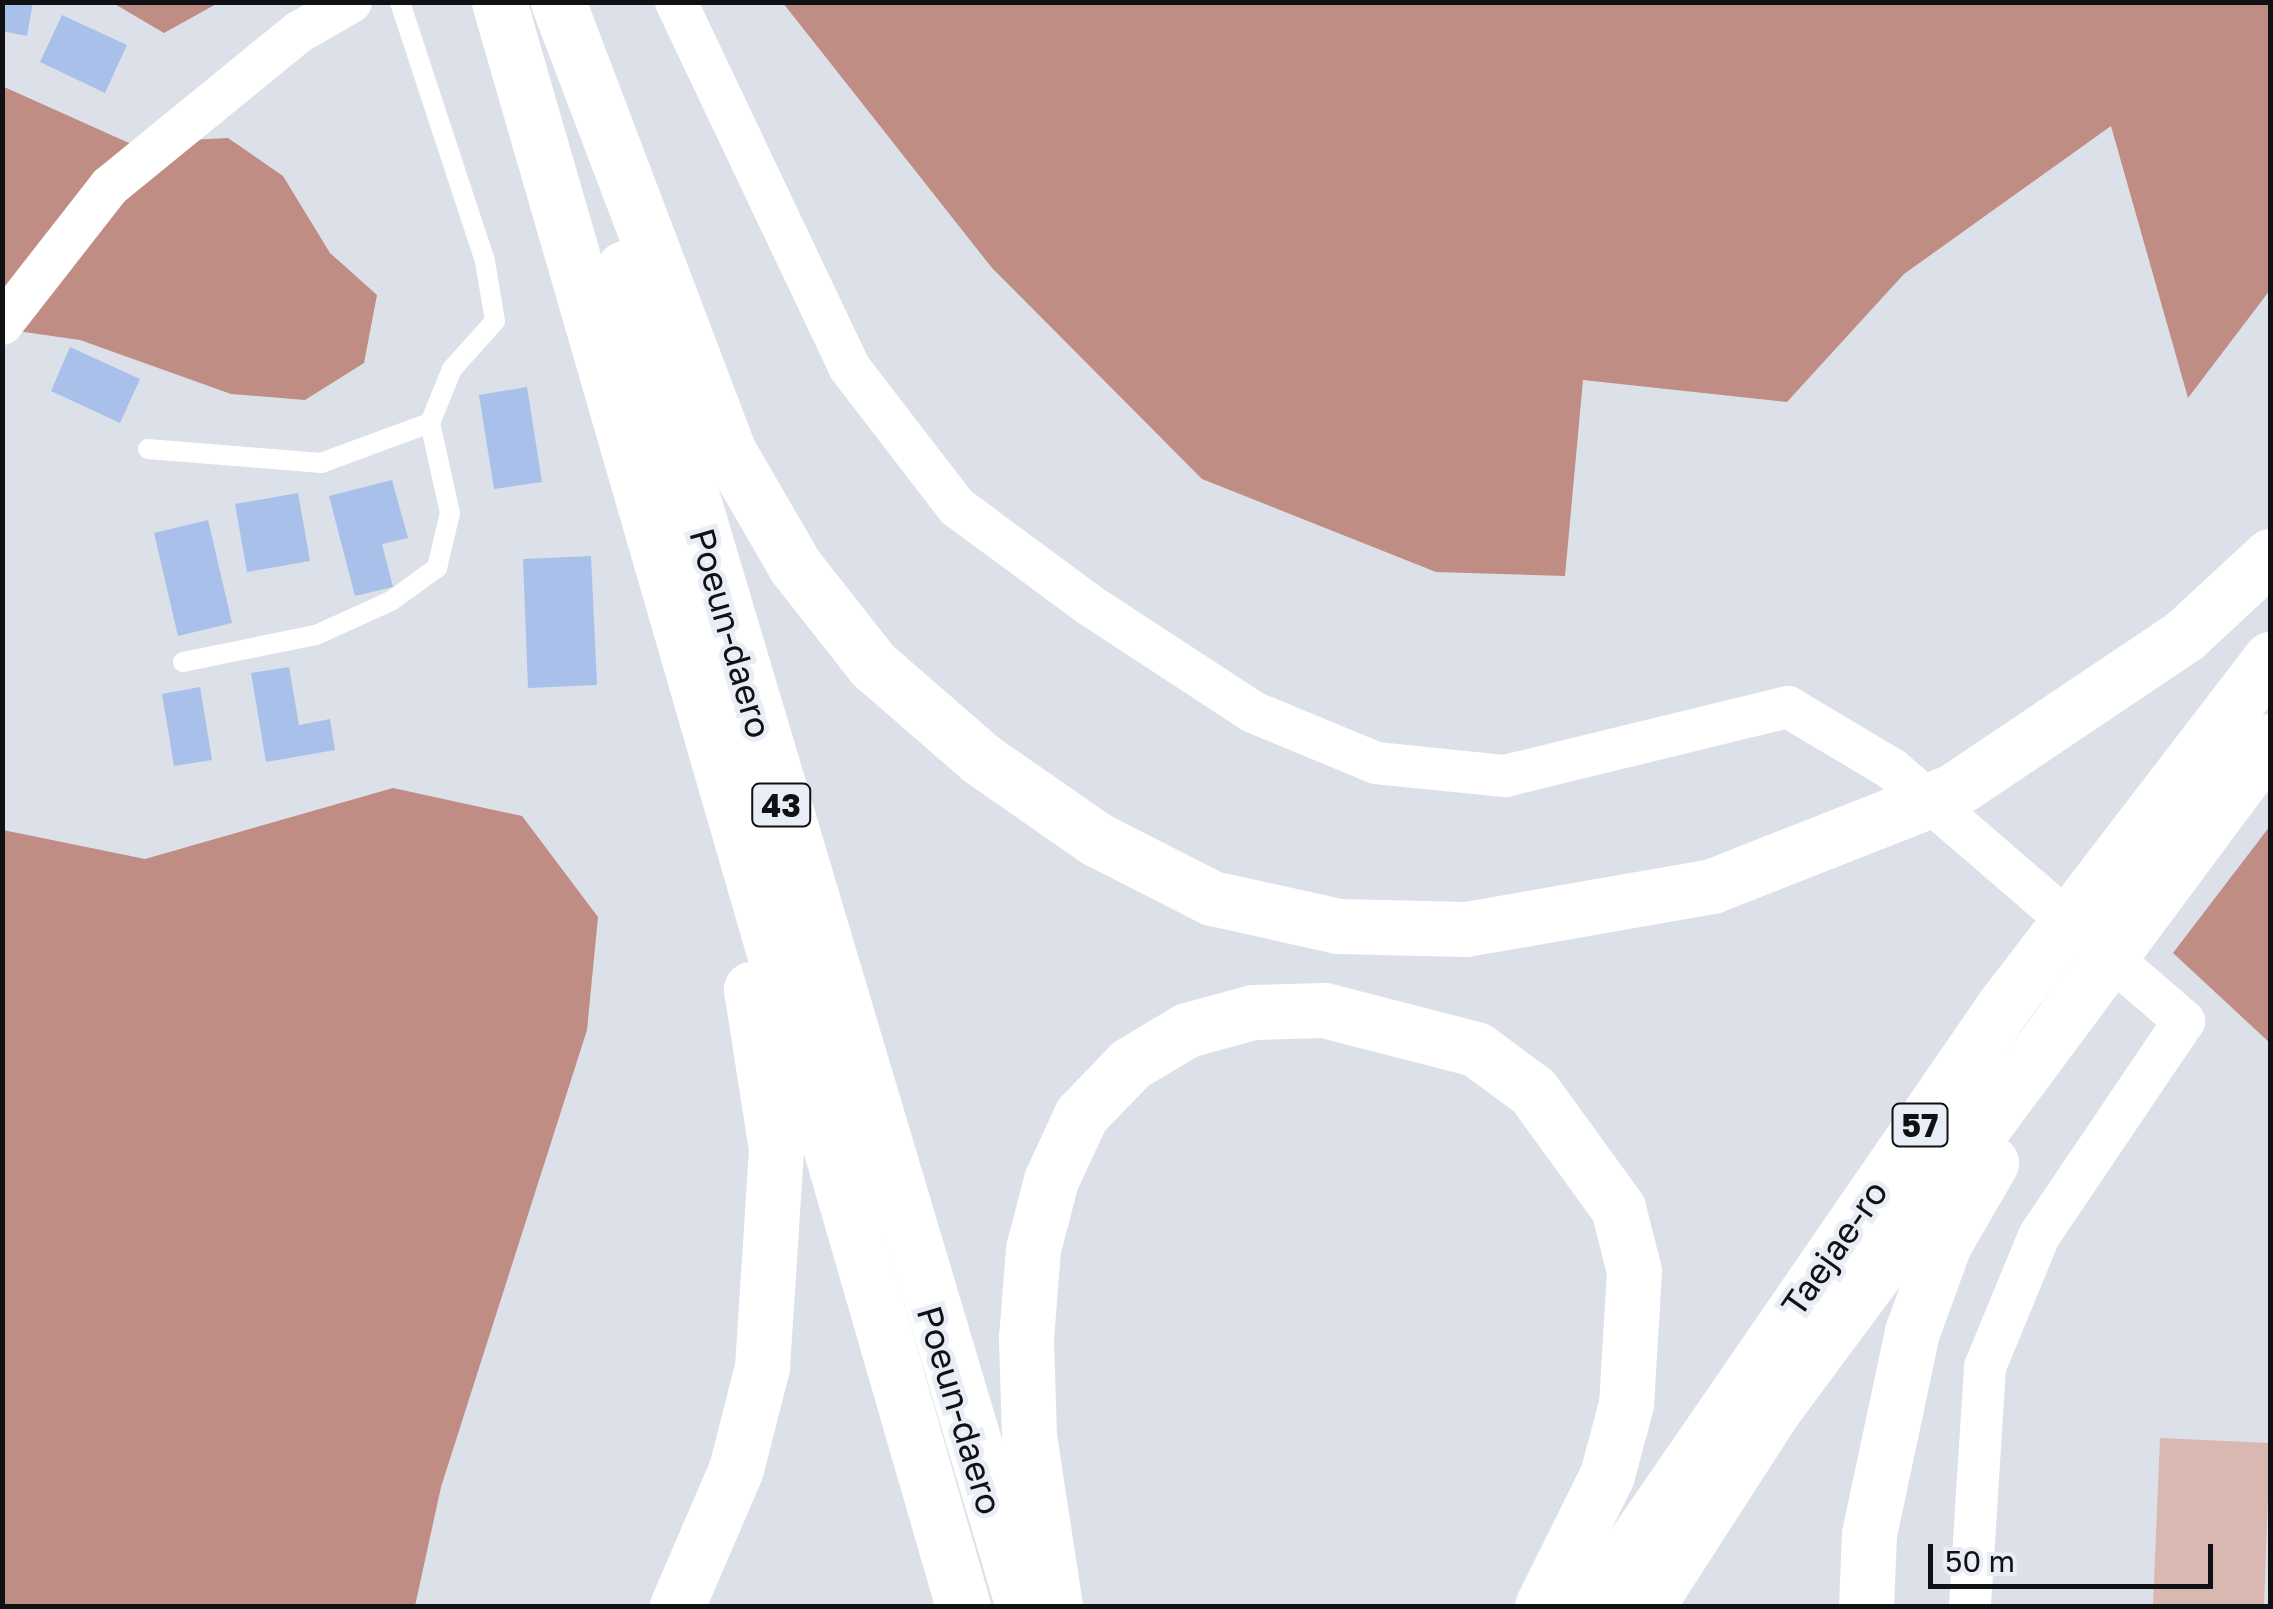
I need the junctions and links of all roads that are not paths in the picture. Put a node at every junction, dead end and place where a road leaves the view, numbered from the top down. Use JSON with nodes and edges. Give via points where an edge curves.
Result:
{"nodes":[{"id":1,"x":351,"y":2,"type":"edge"},
{"id":2,"x":400,"y":2,"type":"edge"},
{"id":3,"x":499,"y":2,"type":"edge"},
{"id":4,"x":546,"y":2,"type":"edge"},
{"id":5,"x":558,"y":2,"type":"edge"},
{"id":6,"x":676,"y":2,"type":"edge"},
{"id":7,"x":2,"y":324,"type":"edge"},
{"id":8,"x":430,"y":424,"type":"junction"},
{"id":9,"x":148,"y":449,"type":"dead end"},
{"id":10,"x":634,"y":464,"type":"junction"},
{"id":11,"x":2270,"y":556,"type":"edge"},
{"id":12,"x":2270,"y":658,"type":"edge"},
{"id":13,"x":182,"y":662,"type":"dead end"},
{"id":14,"x":2270,"y":741,"type":"edge"},
{"id":15,"x":2139,"y":907,"type":"junction"},
{"id":16,"x":676,"y":1606,"type":"edge"},
{"id":17,"x":963,"y":1606,"type":"edge"},
{"id":18,"x":1023,"y":1606,"type":"edge"},
{"id":19,"x":1055,"y":1606,"type":"edge"},
{"id":20,"x":1542,"y":1606,"type":"edge"},
{"id":21,"x":1592,"y":1606,"type":"edge"},
{"id":22,"x":1647,"y":1606,"type":"edge"},
{"id":23,"x":1866,"y":1606,"type":"edge"},
{"id":24,"x":1970,"y":1606,"type":"edge"}],
"edges":[{"from":1,"to":7,"type":"street","via":[[299,32],[110,186]]},
{"from":2,"to":8,"type":"lane","via":[[486,261],[495,321],[452,369]]},
{"from":3,"to":10,"type":"highway","name":"Poeun-daero","number":"43"},
{"from":4,"to":18,"type":"highway","name":"Poeun-daero","number":"43"},
{"from":5,"to":11,"type":"highway","via":[[729,452],[795,566],[873,665],[981,759],[1096,840],[1212,898],[1338,926],[1466,929],[1712,886],[1953,791],[2185,636]]},
{"from":6,"to":24,"type":"street","via":[[849,366],[957,507],[1252,712],[1376,763],[1505,776],[1788,707],[1892,769],[2184,1021],[2039,1236],[1985,1367]]},
{"from":8,"to":9,"type":"lane","via":[[321,462]]},
{"from":8,"to":13,"type":"lane","via":[[450,514],[436,568],[391,602],[316,635]]},
{"from":10,"to":16,"type":"highway","via":[[766,1060],[776,1149],[762,1367],[736,1469]]},
{"from":10,"to":17,"type":"highway","name":"Poeun-daero","number":"43"},
{"from":12,"to":21,"type":"highway","name":"Taejae-ro","number":"57","via":[[2003,1007]]},
{"from":14,"to":15,"type":"highway","number":"57"},
{"from":15,"to":22,"type":"highway","number":"57","via":[[1774,1410]]},
{"from":15,"to":23,"type":"highway","via":[[1944,1244],[1886,1443]]},
{"from":19,"to":20,"type":"highway","via":[[1029,1436],[1026,1338],[1033,1249],[1051,1180],[1082,1115],[1130,1064],[1204,1026],[1252,1012],[1324,1010],[1476,1049],[1533,1091],[1618,1208],[1634,1272],[1626,1404],[1608,1475]]}]}
